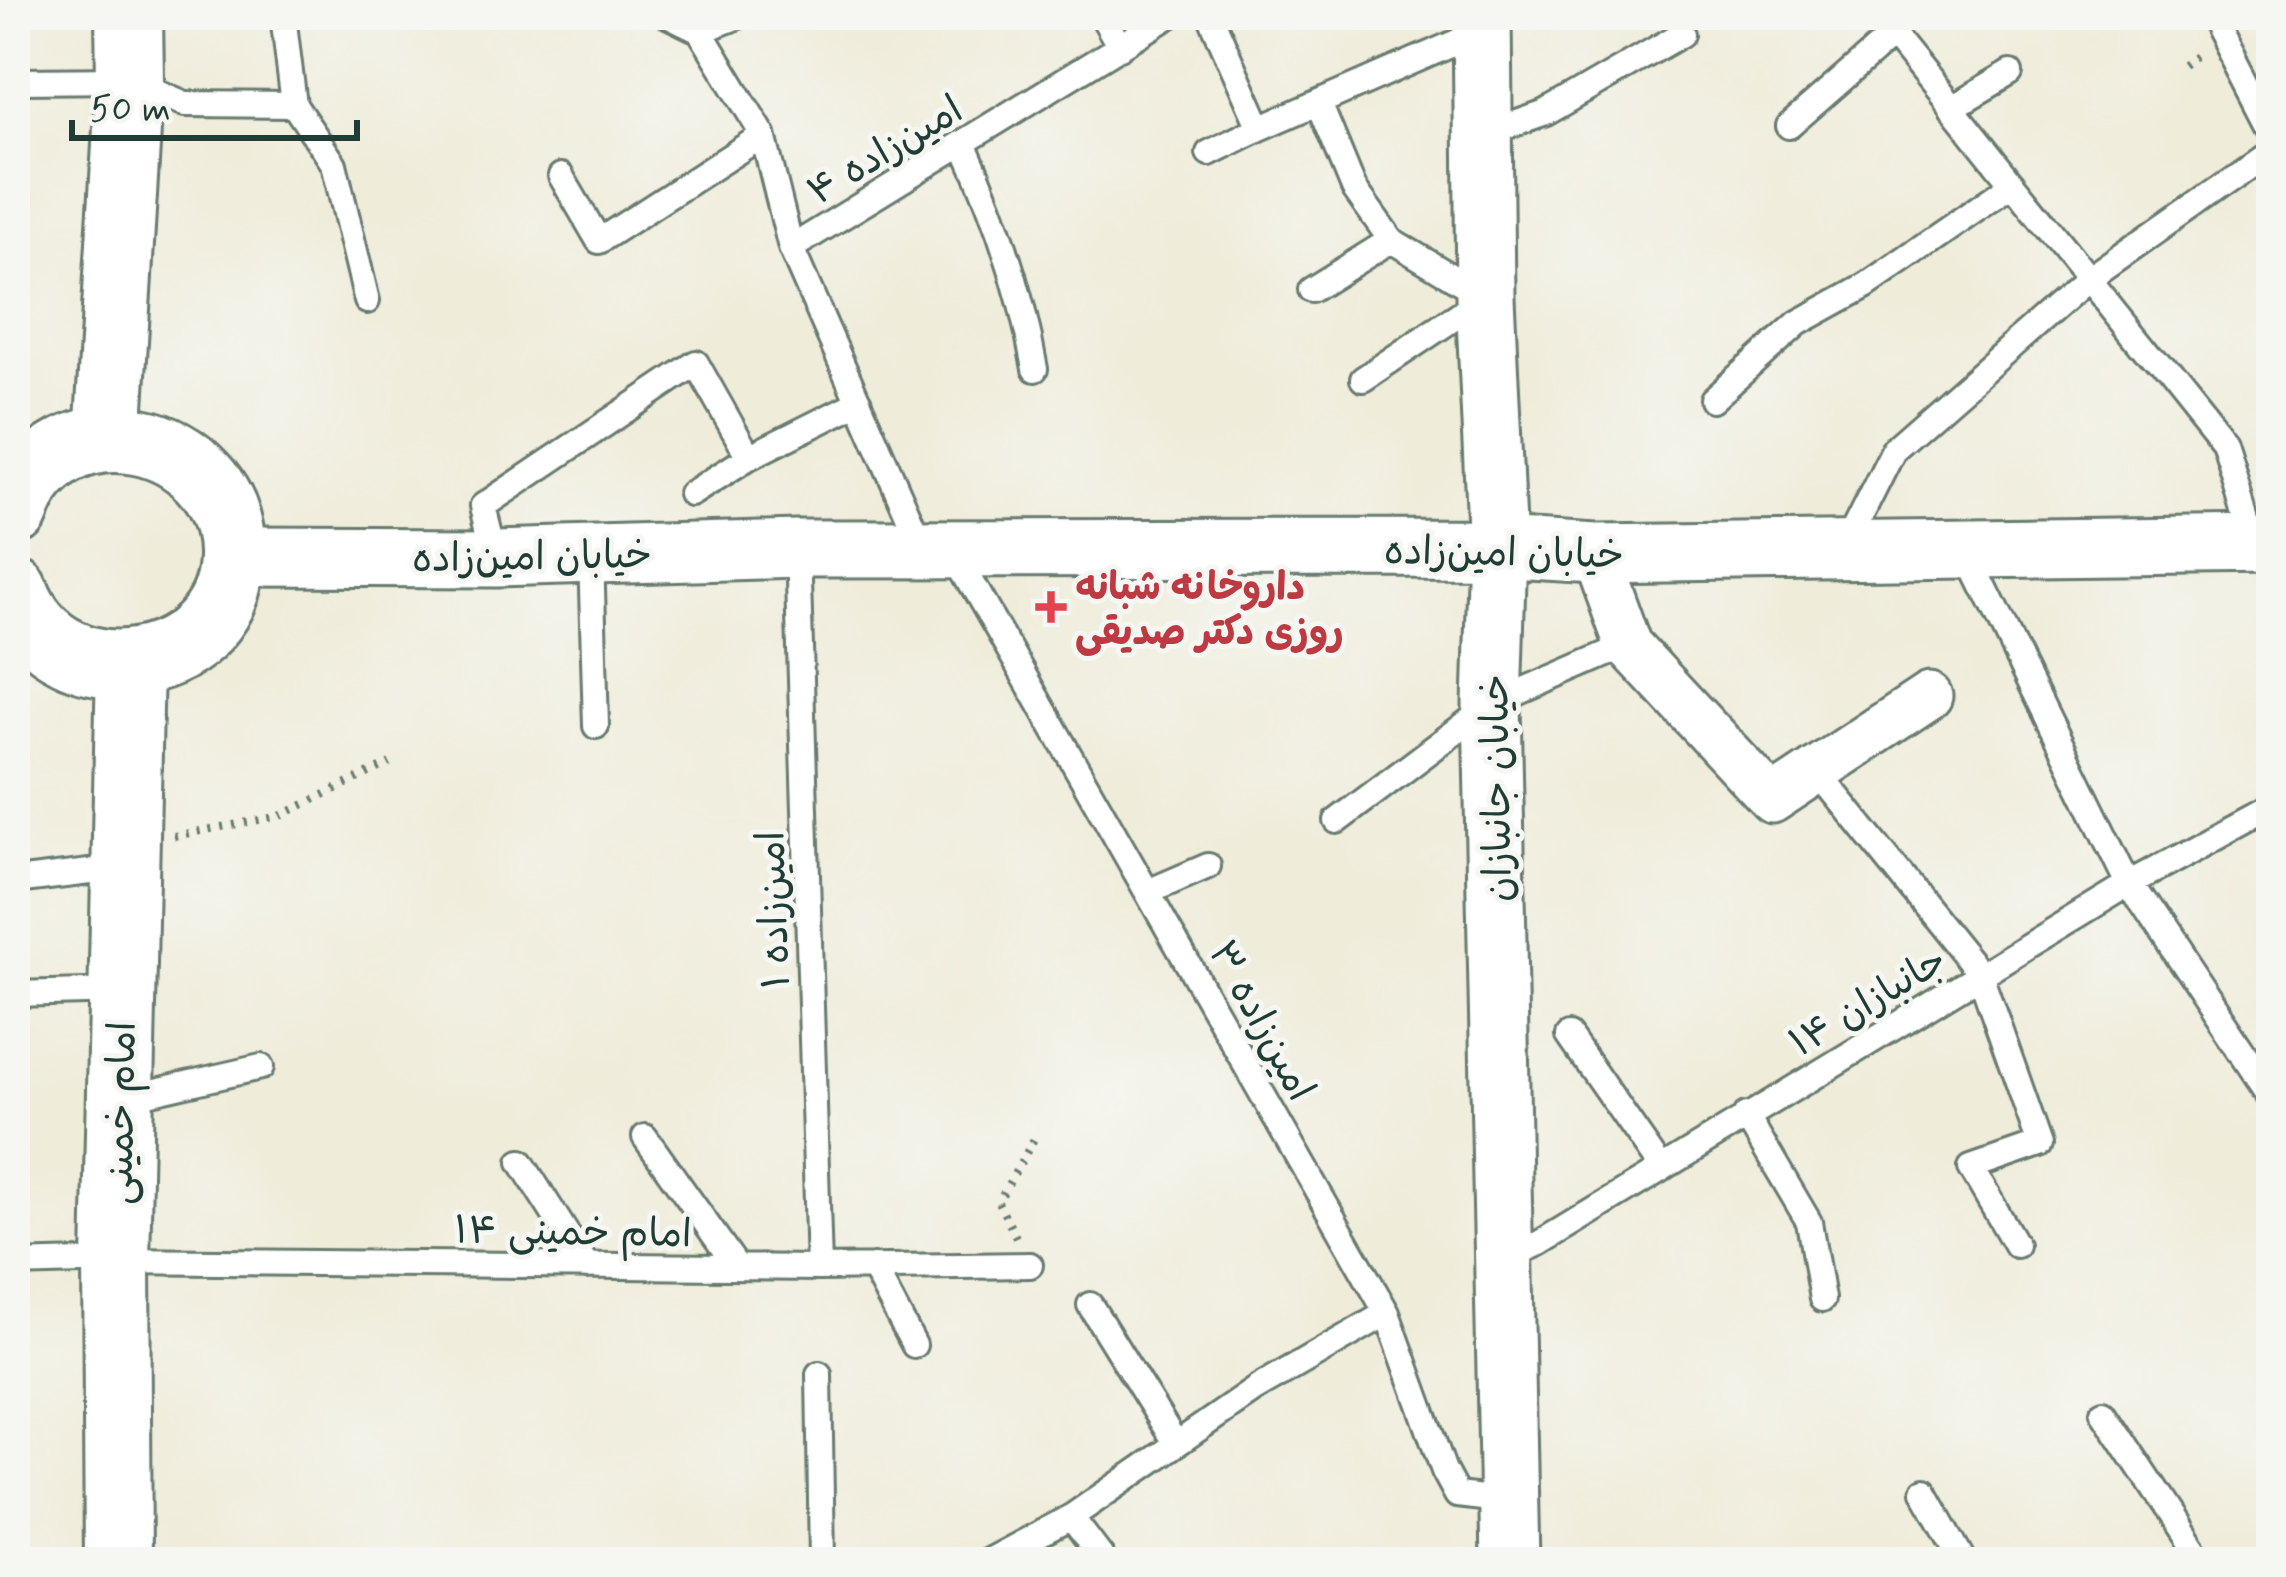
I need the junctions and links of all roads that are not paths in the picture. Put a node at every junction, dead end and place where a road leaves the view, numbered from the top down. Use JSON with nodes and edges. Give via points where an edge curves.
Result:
{"nodes":[{"id":1,"x":130,"y":15,"type":"edge"},
{"id":2,"x":283,"y":15,"type":"edge"},
{"id":3,"x":667,"y":15,"type":"edge"},
{"id":4,"x":741,"y":15,"type":"edge"},
{"id":5,"x":1102,"y":15,"type":"edge"},
{"id":6,"x":1172,"y":15,"type":"edge"},
{"id":7,"x":1210,"y":15,"type":"edge"},
{"id":8,"x":1877,"y":15,"type":"edge"},
{"id":9,"x":2209,"y":15,"type":"edge"},
{"id":10,"x":1482,"y":23,"type":"edge"},
{"id":11,"x":700,"y":31,"type":"junction"},
{"id":12,"x":1682,"y":34,"type":"dead end"},
{"id":13,"x":1893,"y":35,"type":"junction"},
{"id":14,"x":1120,"y":47,"type":"junction"},
{"id":15,"x":2010,"y":73,"type":"dead end"},
{"id":16,"x":130,"y":80,"type":"junction"},
{"id":17,"x":15,"y":81,"type":"edge"},
{"id":18,"x":1319,"y":103,"type":"junction"},
{"id":19,"x":294,"y":105,"type":"junction"},
{"id":20,"x":1951,"y":108,"type":"junction"},
{"id":21,"x":1789,"y":126,"type":"dead end"},
{"id":22,"x":1260,"y":128,"type":"junction"},
{"id":23,"x":763,"y":135,"type":"junction"},
{"id":24,"x":1484,"y":135,"type":"junction"},
{"id":25,"x":2271,"y":135,"type":"edge"},
{"id":26,"x":963,"y":143,"type":"junction"},
{"id":27,"x":2271,"y":150,"type":"edge"},
{"id":28,"x":1209,"y":153,"type":"dead end"},
{"id":29,"x":561,"y":176,"type":"dead end"},
{"id":30,"x":2013,"y":184,"type":"junction"},
{"id":31,"x":1391,"y":241,"type":"junction"},
{"id":32,"x":791,"y":248,"type":"junction"},
{"id":33,"x":2089,"y":279,"type":"junction"},
{"id":34,"x":1311,"y":290,"type":"dead end"},
{"id":35,"x":1485,"y":297,"type":"junction"},
{"id":36,"x":367,"y":301,"type":"dead end"},
{"id":37,"x":1035,"y":369,"type":"dead end"},
{"id":38,"x":1363,"y":379,"type":"dead end"},
{"id":39,"x":1712,"y":400,"type":"dead end"},
{"id":40,"x":859,"y":402,"type":"junction"},
{"id":41,"x":108,"y":439,"type":"junction"},
{"id":42,"x":749,"y":457,"type":"junction"},
{"id":43,"x":691,"y":494,"type":"dead end"},
{"id":44,"x":15,"y":512,"type":"edge"},
{"id":45,"x":2263,"y":546,"type":"edge"},
{"id":46,"x":1497,"y":548,"type":"junction"},
{"id":47,"x":796,"y":549,"type":"junction"},
{"id":48,"x":937,"y":549,"type":"junction"},
{"id":49,"x":1966,"y":549,"type":"junction"},
{"id":50,"x":1843,"y":551,"type":"junction"},
{"id":51,"x":1595,"y":554,"type":"junction"},
{"id":52,"x":591,"y":555,"type":"junction"},
{"id":53,"x":233,"y":556,"type":"junction"},
{"id":54,"x":496,"y":558,"type":"junction"},
{"id":55,"x":15,"y":592,"type":"edge"},
{"id":56,"x":1628,"y":645,"type":"junction"},
{"id":57,"x":130,"y":664,"type":"junction"},
{"id":58,"x":1930,"y":695,"type":"dead end"},
{"id":59,"x":1492,"y":704,"type":"junction"},
{"id":60,"x":596,"y":726,"type":"dead end"},
{"id":61,"x":1817,"y":771,"type":"junction"},
{"id":62,"x":2271,"y":807,"type":"edge"},
{"id":63,"x":1337,"y":821,"type":"dead end"},
{"id":64,"x":125,"y":857,"type":"junction"},
{"id":65,"x":1208,"y":866,"type":"dead end"},
{"id":66,"x":15,"y":880,"type":"edge"},
{"id":67,"x":2129,"y":884,"type":"junction"},
{"id":68,"x":1150,"y":891,"type":"junction"},
{"id":69,"x":1980,"y":974,"type":"junction"},
{"id":70,"x":121,"y":992,"type":"junction"},
{"id":71,"x":15,"y":994,"type":"edge"},
{"id":72,"x":1569,"y":1036,"type":"dead end"},
{"id":73,"x":261,"y":1067,"type":"dead end"},
{"id":74,"x":2271,"y":1097,"type":"edge"},
{"id":75,"x":119,"y":1099,"type":"junction"},
{"id":76,"x":1746,"y":1115,"type":"junction"},
{"id":77,"x":645,"y":1136,"type":"dead end"},
{"id":78,"x":521,"y":1162,"type":"dead end"},
{"id":79,"x":1660,"y":1167,"type":"junction"},
{"id":80,"x":2016,"y":1245,"type":"dead end"},
{"id":81,"x":1503,"y":1259,"type":"junction"},
{"id":82,"x":116,"y":1261,"type":"junction"},
{"id":83,"x":15,"y":1264,"type":"edge"},
{"id":84,"x":1030,"y":1265,"type":"road end"},
{"id":85,"x":587,"y":1266,"type":"junction"},
{"id":86,"x":737,"y":1267,"type":"junction"},
{"id":87,"x":873,"y":1267,"type":"junction"},
{"id":88,"x":819,"y":1268,"type":"junction"},
{"id":89,"x":1822,"y":1299,"type":"dead end"},
{"id":90,"x":1090,"y":1306,"type":"dead end"},
{"id":91,"x":1387,"y":1313,"type":"junction"},
{"id":92,"x":914,"y":1345,"type":"dead end"},
{"id":93,"x":819,"y":1374,"type":"dead end"},
{"id":94,"x":2103,"y":1412,"type":"dead end"},
{"id":95,"x":1177,"y":1444,"type":"junction"},
{"id":96,"x":1924,"y":1491,"type":"dead end"},
{"id":97,"x":1509,"y":1501,"type":"junction"},
{"id":98,"x":1071,"y":1517,"type":"junction"},
{"id":99,"x":118,"y":1562,"type":"edge"},
{"id":100,"x":822,"y":1562,"type":"edge"},
{"id":101,"x":987,"y":1562,"type":"edge"},
{"id":102,"x":1105,"y":1562,"type":"edge"},
{"id":103,"x":1510,"y":1562,"type":"edge"},
{"id":104,"x":1964,"y":1562,"type":"edge"},
{"id":105,"x":2202,"y":1562,"type":"edge"}],
"edges":[{"from":1,"to":16,"type":"main road"},
{"from":2,"to":19,"type":"lane"},
{"from":3,"to":11,"type":"lane"},
{"from":4,"to":11,"type":"lane"},
{"from":5,"to":14,"type":"lane"},
{"from":6,"to":14,"type":"lane","name":"امین‌زاده ۴"},
{"from":7,"to":22,"type":"lane"},
{"from":8,"to":13,"type":"lane"},
{"from":9,"to":25,"type":"lane"},
{"from":10,"to":18,"type":"lane"},
{"from":10,"to":24,"type":"street","name":"خیابان جانبازان"},
{"from":11,"to":23,"type":"lane"},
{"from":12,"to":24,"type":"lane","via":[[1546,112]]},
{"from":13,"to":20,"type":"lane"},
{"from":13,"to":21,"type":"lane"},
{"from":14,"to":26,"type":"lane","name":"امین‌زاده ۴"},
{"from":15,"to":20,"type":"lane"},
{"from":16,"to":17,"type":"lane"},
{"from":16,"to":19,"type":"lane","via":[[185,104]]},
{"from":16,"to":41,"type":"main road"},
{"from":18,"to":22,"type":"lane"},
{"from":18,"to":31,"type":"lane","via":[[1354,188]]},
{"from":19,"to":36,"type":"lane","via":[[334,164]]},
{"from":20,"to":30,"type":"lane"},
{"from":22,"to":28,"type":"lane"},
{"from":23,"to":29,"type":"lane","via":[[599,241]]},
{"from":23,"to":32,"type":"lane"},
{"from":24,"to":35,"type":"street","name":"خیابان جانبازان"},
{"from":26,"to":32,"type":"lane","name":"امین‌زاده ۴"},
{"from":26,"to":37,"type":"lane","via":[[1003,237]]},
{"from":27,"to":33,"type":"lane"},
{"from":30,"to":33,"type":"lane"},
{"from":30,"to":39,"type":"lane","via":[[1867,286],[1798,323]]},
{"from":31,"to":34,"type":"lane"},
{"from":31,"to":35,"type":"lane"},
{"from":32,"to":40,"type":"lane","name":"امین‌زاده ۴"},
{"from":33,"to":45,"type":"lane","via":[[2225,449]]},
{"from":33,"to":50,"type":"lane","via":[[1894,449]]},
{"from":35,"to":38,"type":"lane"},
{"from":35,"to":46,"type":"street","name":"خیابان جانبازان"},
{"from":40,"to":42,"type":"lane"},
{"from":40,"to":48,"type":"lane","name":"امین‌زاده ۴"},
{"from":41,"to":44,"type":"main road","via":[[54,460]]},
{"from":41,"to":53,"type":"main road","via":[[171,450],[198,469],[230,524]]},
{"from":42,"to":43,"type":"lane"},
{"from":42,"to":54,"type":"lane","via":[[696,363],[483,506]]},
{"from":45,"to":49,"type":"street","name":"خیابان امین‌زاده"},
{"from":46,"to":48,"type":"street","name":"خیابان امین‌زاده"},
{"from":46,"to":51,"type":"street","name":"خیابان امین‌زاده"},
{"from":46,"to":59,"type":"street","name":"خیابان جانبازان"},
{"from":47,"to":48,"type":"street","name":"خیابان امین‌زاده"},
{"from":47,"to":52,"type":"street","name":"خیابان امین‌زاده"},
{"from":47,"to":88,"type":"lane","name":"امین‌زاده ۱"},
{"from":48,"to":68,"type":"lane","name":"امین‌زاده ۳"},
{"from":49,"to":50,"type":"street","name":"خیابان امین‌زاده"},
{"from":49,"to":67,"type":"lane"},
{"from":50,"to":51,"type":"street","name":"خیابان امین‌زاده"},
{"from":51,"to":56,"type":"street"},
{"from":52,"to":54,"type":"street","name":"خیابان امین‌زاده"},
{"from":52,"to":60,"type":"lane"},
{"from":53,"to":54,"type":"street","name":"خیابان امین‌زاده"},
{"from":53,"to":57,"type":"main road","via":[[212,617],[189,641]]},
{"from":55,"to":57,"type":"main road","via":[[54,644],[90,661]]},
{"from":56,"to":59,"type":"lane"},
{"from":56,"to":61,"type":"street","via":[[1772,800]]},
{"from":57,"to":64,"type":"main road","name":"امام خمینی"},
{"from":58,"to":61,"type":"street"},
{"from":59,"to":63,"type":"lane"},
{"from":59,"to":81,"type":"street","name":"خیابان جانبازان"},
{"from":61,"to":69,"type":"lane"},
{"from":62,"to":67,"type":"lane","name":"جانبازان ۱۴"},
{"from":64,"to":66,"type":"lane"},
{"from":64,"to":70,"type":"main road","name":"امام خمینی"},
{"from":65,"to":68,"type":"lane"},
{"from":67,"to":69,"type":"lane","name":"جانبازان ۱۴"},
{"from":67,"to":74,"type":"lane"},
{"from":68,"to":91,"type":"lane","name":"امین‌زاده ۳"},
{"from":69,"to":76,"type":"lane","name":"جانبازان ۱۴"},
{"from":69,"to":80,"type":"lane","via":[[2039,1144],[1972,1168]]},
{"from":70,"to":71,"type":"lane"},
{"from":70,"to":75,"type":"main road","name":"امام خمینی"},
{"from":72,"to":79,"type":"lane"},
{"from":73,"to":75,"type":"lane"},
{"from":75,"to":82,"type":"main road","name":"امام خمینی"},
{"from":76,"to":79,"type":"lane","name":"جانبازان ۱۴"},
{"from":76,"to":89,"type":"lane","via":[[1810,1222]]},
{"from":77,"to":86,"type":"lane"},
{"from":78,"to":85,"type":"lane"},
{"from":79,"to":81,"type":"lane","name":"جانبازان ۱۴"},
{"from":81,"to":97,"type":"street","name":"خیابان جانبازان"},
{"from":82,"to":83,"type":"lane","name":"امام خمینی ۱۴"},
{"from":82,"to":85,"type":"lane","name":"امام خمینی ۱۴"},
{"from":82,"to":99,"type":"main road","name":"امام خمینی"},
{"from":84,"to":87,"type":"lane","name":"امام خمینی ۱۴"},
{"from":85,"to":86,"type":"lane","name":"امام خمینی ۱۴"},
{"from":86,"to":88,"type":"lane","name":"امام خمینی ۱۴"},
{"from":87,"to":88,"type":"lane","name":"امام خمینی ۱۴"},
{"from":87,"to":92,"type":"lane"},
{"from":90,"to":95,"type":"lane"},
{"from":91,"to":95,"type":"lane"},
{"from":91,"to":97,"type":"lane","name":"امین‌زاده ۳","via":[[1457,1495]]},
{"from":93,"to":100,"type":"lane"},
{"from":94,"to":105,"type":"lane"},
{"from":95,"to":98,"type":"lane"},
{"from":96,"to":104,"type":"lane"},
{"from":97,"to":103,"type":"street","name":"خیابان جانبازان"},
{"from":98,"to":101,"type":"lane"},
{"from":98,"to":102,"type":"lane"}]}
